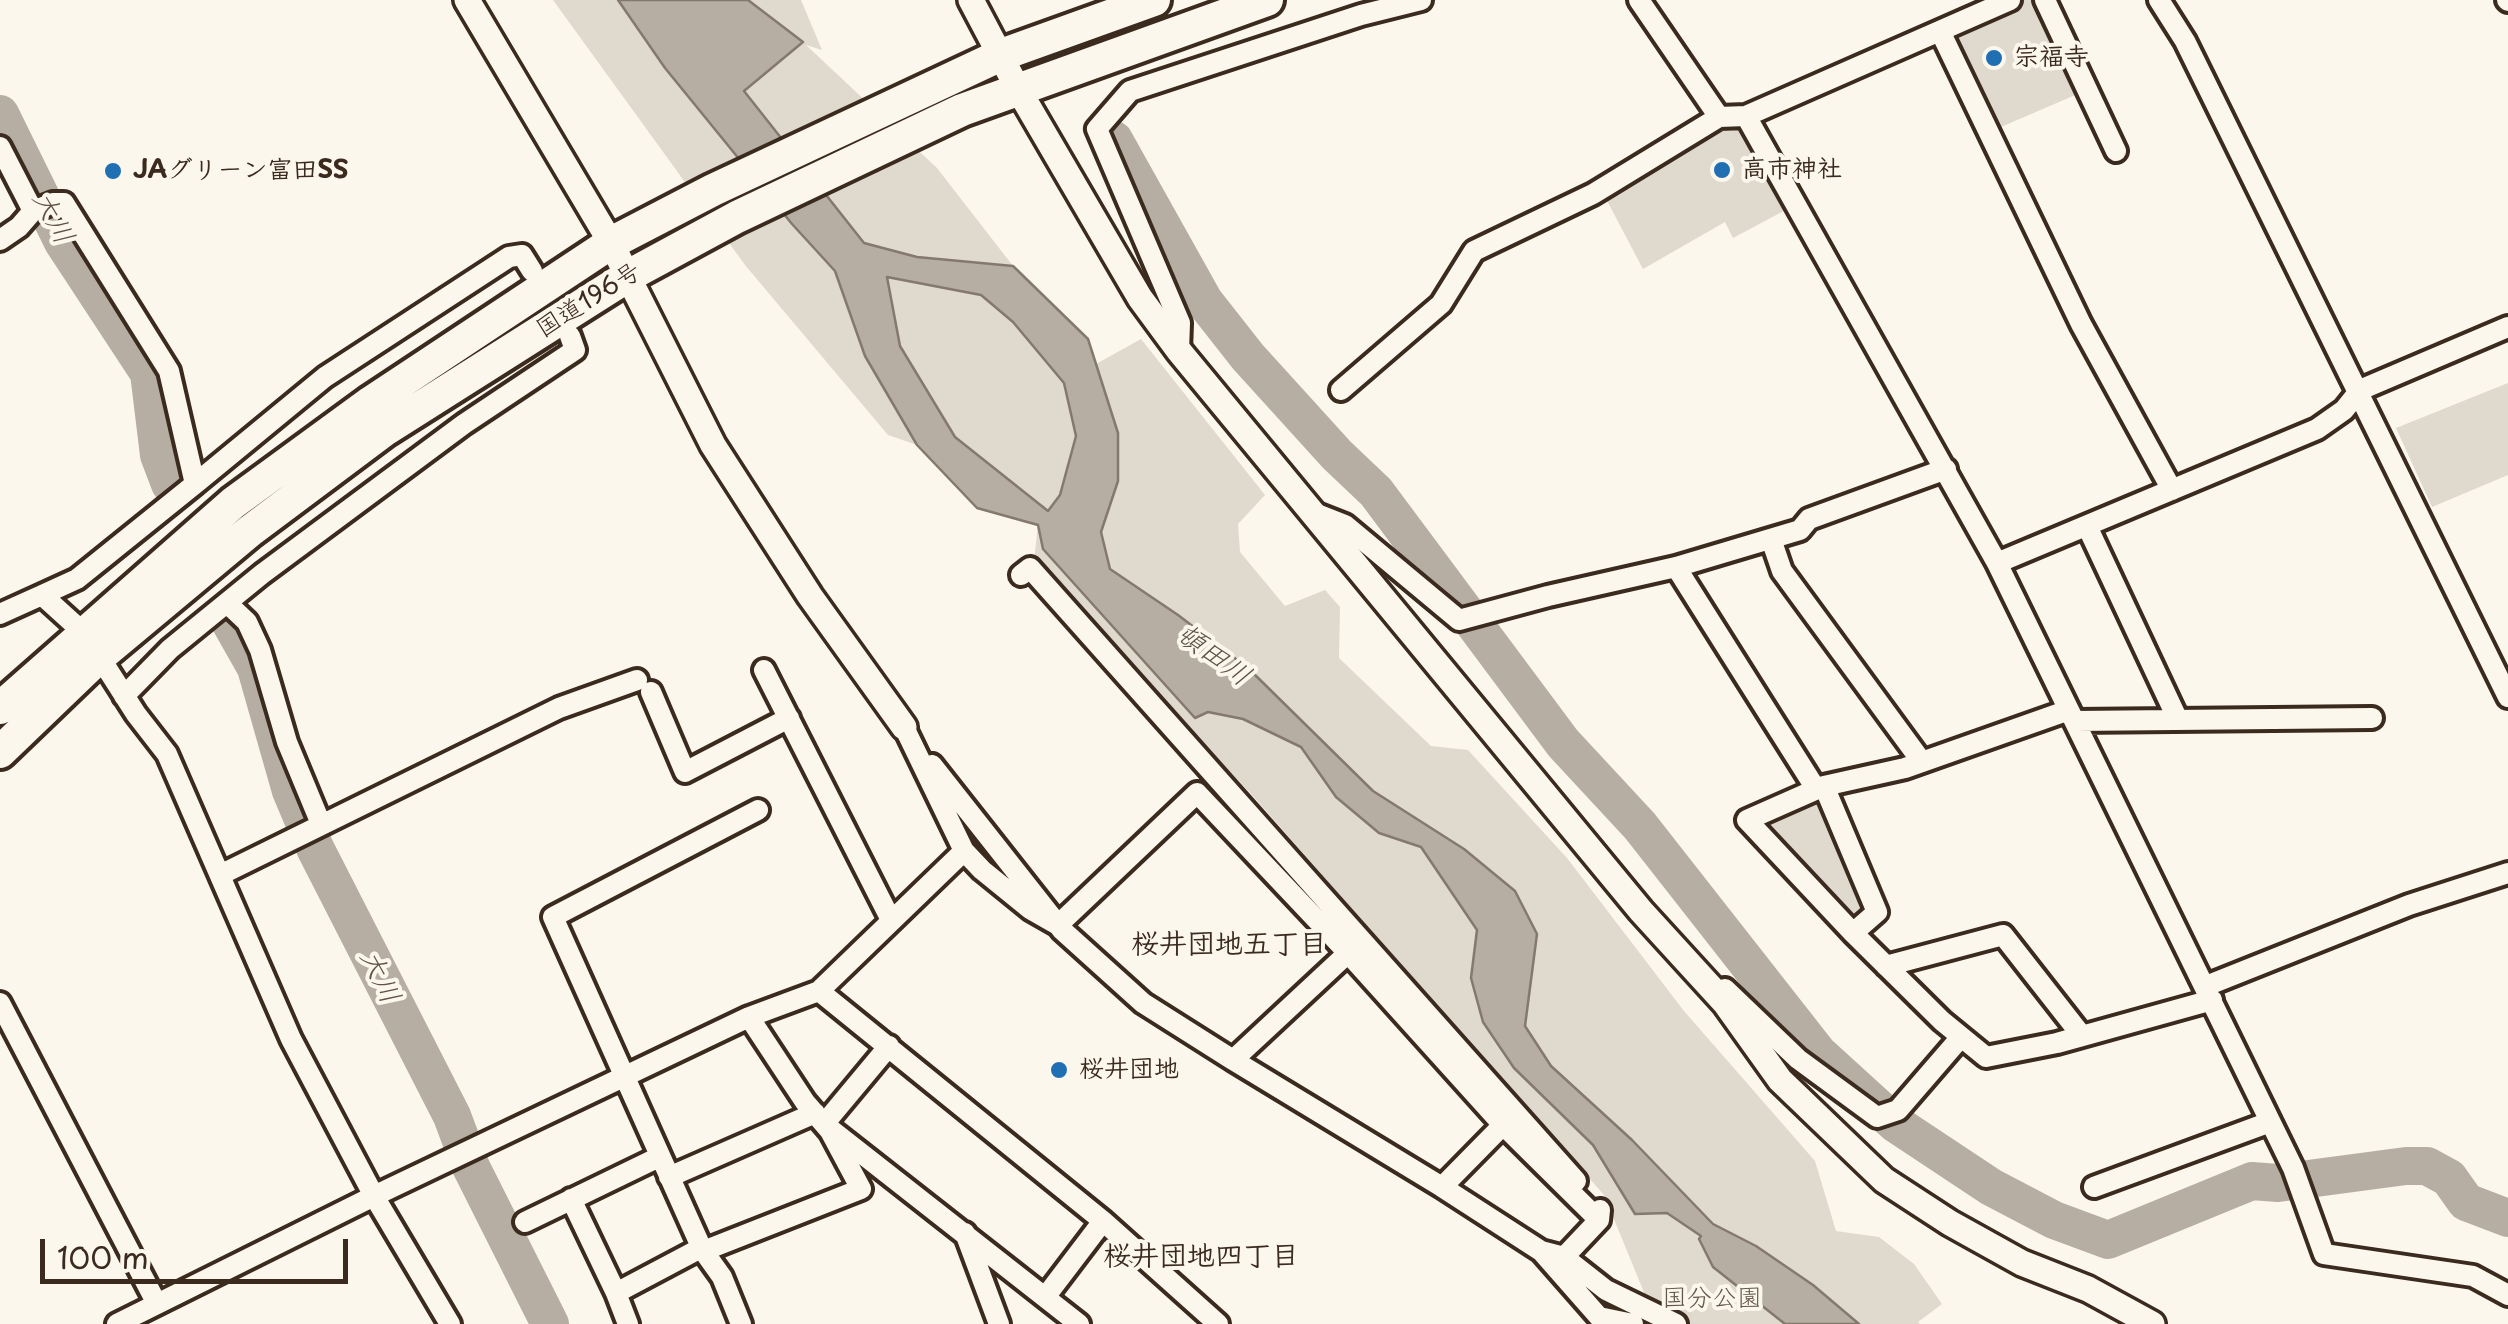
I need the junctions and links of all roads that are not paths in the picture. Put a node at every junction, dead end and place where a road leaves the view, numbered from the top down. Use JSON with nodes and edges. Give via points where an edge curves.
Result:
{"nodes":[{"id":1,"x":467,"y":0,"type":"edge"},
{"id":2,"x":971,"y":0,"type":"edge"},
{"id":3,"x":1154,"y":0,"type":"edge"},
{"id":4,"x":1268,"y":0,"type":"edge"},
{"id":5,"x":1421,"y":0,"type":"edge"},
{"id":6,"x":1639,"y":0,"type":"edge"},
{"id":7,"x":2010,"y":0,"type":"edge"},
{"id":8,"x":2044,"y":0,"type":"edge"},
{"id":9,"x":2160,"y":0,"type":"edge"},
{"id":10,"x":1940,"y":31,"type":"junction"},
{"id":11,"x":1001,"y":55,"type":"junction"},
{"id":12,"x":1018,"y":89,"type":"junction"},
{"id":13,"x":1719,"y":116,"type":"junction"},
{"id":14,"x":1746,"y":116,"type":"junction"},
{"id":15,"x":0,"y":147,"type":"edge"},
{"id":16,"x":2116,"y":151,"type":"dead end"},
{"id":17,"x":34,"y":211,"type":"junction"},
{"id":18,"x":0,"y":240,"type":"edge"},
{"id":19,"x":611,"y":243,"type":"junction"},
{"id":20,"x":532,"y":272,"type":"dead end"},
{"id":21,"x":628,"y":276,"type":"junction"},
{"id":22,"x":2508,"y":327,"type":"edge"},
{"id":23,"x":570,"y":336,"type":"dead end"},
{"id":24,"x":1179,"y":351,"type":"junction"},
{"id":25,"x":1341,"y":390,"type":"dead end"},
{"id":26,"x":2360,"y":390,"type":"junction"},
{"id":27,"x":1946,"y":469,"type":"junction"},
{"id":28,"x":195,"y":484,"type":"junction"},
{"id":29,"x":2172,"y":490,"type":"junction"},
{"id":30,"x":1312,"y":512,"type":"junction"},
{"id":31,"x":2086,"y":526,"type":"junction"},
{"id":32,"x":1771,"y":539,"type":"junction"},
{"id":33,"x":1997,"y":563,"type":"junction"},
{"id":34,"x":1676,"y":567,"type":"junction"},
{"id":35,"x":1020,"y":575,"type":"dead end"},
{"id":36,"x":42,"y":594,"type":"junction"},
{"id":37,"x":227,"y":602,"type":"junction"},
{"id":38,"x":0,"y":614,"type":"edge"},
{"id":39,"x":92,"y":645,"type":"junction"},
{"id":40,"x":764,"y":670,"type":"dead end"},
{"id":41,"x":124,"y":696,"type":"junction"},
{"id":42,"x":2508,"y":697,"type":"edge"},
{"id":43,"x":0,"y":708,"type":"edge"},
{"id":44,"x":2072,"y":715,"type":"junction"},
{"id":45,"x":789,"y":718,"type":"junction"},
{"id":46,"x":2372,"y":718,"type":"dead end"},
{"id":47,"x":2178,"y":720,"type":"junction"},
{"id":48,"x":904,"y":728,"type":"junction"},
{"id":49,"x":0,"y":752,"type":"edge"},
{"id":50,"x":1922,"y":762,"type":"junction"},
{"id":51,"x":1820,"y":787,"type":"junction"},
{"id":52,"x":758,"y":810,"type":"dead end"},
{"id":53,"x":321,"y":824,"type":"junction"},
{"id":54,"x":964,"y":851,"type":"junction"},
{"id":55,"x":2508,"y":873,"type":"edge"},
{"id":56,"x":220,"y":875,"type":"junction"},
{"id":57,"x":891,"y":920,"type":"junction"},
{"id":58,"x":1058,"y":925,"type":"junction"},
{"id":59,"x":1853,"y":933,"type":"junction"},
{"id":60,"x":1348,"y":953,"type":"junction"},
{"id":61,"x":1886,"y":966,"type":"junction"},
{"id":62,"x":1700,"y":975,"type":"junction"},
{"id":63,"x":819,"y":990,"type":"junction"},
{"id":64,"x":2209,"y":993,"type":"junction"},
{"id":65,"x":0,"y":1003,"type":"edge"},
{"id":66,"x":749,"y":1017,"type":"junction"},
{"id":67,"x":2082,"y":1036,"type":"junction"},
{"id":68,"x":1962,"y":1037,"type":"junction"},
{"id":69,"x":889,"y":1046,"type":"junction"},
{"id":70,"x":1232,"y":1060,"type":"junction"},
{"id":71,"x":623,"y":1077,"type":"junction"},
{"id":72,"x":819,"y":1119,"type":"junction"},
{"id":73,"x":2270,"y":1122,"type":"junction"},
{"id":74,"x":1502,"y":1126,"type":"junction"},
{"id":75,"x":660,"y":1157,"type":"junction"},
{"id":76,"x":669,"y":1178,"type":"junction"},
{"id":77,"x":1442,"y":1187,"type":"junction"},
{"id":78,"x":2094,"y":1187,"type":"dead end"},
{"id":79,"x":374,"y":1196,"type":"junction"},
{"id":80,"x":571,"y":1199,"type":"junction"},
{"id":81,"x":1599,"y":1220,"type":"junction"},
{"id":82,"x":1103,"y":1221,"type":"junction"},
{"id":83,"x":525,"y":1222,"type":"dead end"},
{"id":84,"x":964,"y":1231,"type":"junction"},
{"id":85,"x":702,"y":1249,"type":"junction"},
{"id":86,"x":1541,"y":1251,"type":"junction"},
{"id":87,"x":1564,"y":1257,"type":"junction"},
{"id":88,"x":616,"y":1293,"type":"junction"},
{"id":89,"x":1046,"y":1296,"type":"junction"},
{"id":90,"x":2508,"y":1296,"type":"edge"},
{"id":91,"x":158,"y":1304,"type":"junction"},
{"id":92,"x":1598,"y":1320,"type":"edge"},
{"id":93,"x":117,"y":1324,"type":"edge"},
{"id":94,"x":450,"y":1324,"type":"edge"},
{"id":95,"x":628,"y":1324,"type":"edge"},
{"id":96,"x":741,"y":1324,"type":"edge"},
{"id":97,"x":998,"y":1324,"type":"edge"},
{"id":98,"x":1079,"y":1324,"type":"edge"},
{"id":99,"x":1218,"y":1324,"type":"edge"},
{"id":100,"x":1633,"y":1324,"type":"edge"},
{"id":101,"x":1676,"y":1324,"type":"edge"},
{"id":102,"x":2152,"y":1324,"type":"edge"}],
"edges":[{"from":1,"to":19,"type":"street"},
{"from":2,"to":11,"type":"street"},
{"from":3,"to":11,"type":"highway","name":"国道196号"},
{"from":4,"to":12,"type":"highway","name":"国道196号"},
{"from":5,"to":24,"type":"street","via":[[1130,91],[1097,129],[1180,322]]},
{"from":6,"to":13,"type":"street"},
{"from":7,"to":10,"type":"street"},
{"from":8,"to":16,"type":"street"},
{"from":9,"to":26,"type":"street"},
{"from":10,"to":14,"type":"street"},
{"from":10,"to":29,"type":"street","via":[[2081,324]]},
{"from":11,"to":12,"type":"street"},
{"from":11,"to":19,"type":"highway","name":"国道196号"},
{"from":12,"to":21,"type":"highway","name":"国道196号","via":[[962,110]]},
{"from":12,"to":24,"type":"street","via":[[1140,298]]},
{"from":13,"to":14,"type":"street"},
{"from":13,"to":25,"type":"street","via":[[1593,194],[1474,252],[1441,304]]},
{"from":14,"to":27,"type":"street"},
{"from":15,"to":17,"type":"street"},
{"from":17,"to":18,"type":"street"},
{"from":17,"to":28,"type":"street","via":[[64,203],[168,370]]},
{"from":19,"to":21,"type":"street"},
{"from":19,"to":39,"type":"highway","name":"国道196号","via":[[371,402],[233,503]]},
{"from":20,"to":28,"type":"street","via":[[522,254],[509,257],[325,377]]},
{"from":21,"to":39,"type":"highway","name":"国道196号","via":[[385,430]]},
{"from":21,"to":48,"type":"street","via":[[713,445]]},
{"from":22,"to":26,"type":"street"},
{"from":23,"to":37,"type":"street","via":[[575,350],[366,494]]},
{"from":24,"to":30,"type":"street"},
{"from":26,"to":29,"type":"street","via":[[2317,429]]},
{"from":26,"to":42,"type":"street"},
{"from":27,"to":32,"type":"street"},
{"from":27,"to":33,"type":"street"},
{"from":28,"to":36,"type":"street","via":[[77,580]]},
{"from":29,"to":31,"type":"street"},
{"from":30,"to":34,"type":"street","via":[[1345,525],[1459,620]]},
{"from":30,"to":62,"type":"street"},
{"from":31,"to":33,"type":"street"},
{"from":31,"to":47,"type":"street"},
{"from":32,"to":34,"type":"street"},
{"from":32,"to":50,"type":"street","via":[[1782,571]]},
{"from":33,"to":44,"type":"street"},
{"from":34,"to":51,"type":"street"},
{"from":35,"to":81,"type":"street","via":[[1030,568],[1600,1208]]},
{"from":36,"to":38,"type":"street"},
{"from":36,"to":39,"type":"street"},
{"from":37,"to":41,"type":"street"},
{"from":37,"to":53,"type":"street","via":[[247,622],[260,650],[286,742]]},
{"from":39,"to":41,"type":"street"},
{"from":39,"to":43,"type":"highway","name":"国道196号"},
{"from":39,"to":49,"type":"highway","name":"国道196号"},
{"from":40,"to":45,"type":"street"},
{"from":41,"to":56,"type":"street","via":[[167,754]]},
{"from":44,"to":47,"type":"street"},
{"from":44,"to":50,"type":"street"},
{"from":44,"to":64,"type":"street"},
{"from":45,"to":53,"type":"street","via":[[685,772],[644,686],[559,708]]},
{"from":45,"to":57,"type":"street"},
{"from":46,"to":47,"type":"street"},
{"from":48,"to":54,"type":"street"},
{"from":48,"to":58,"type":"street"},
{"from":50,"to":51,"type":"street"},
{"from":51,"to":59,"type":"street","via":[[1877,912]]},
{"from":51,"to":59,"type":"street","via":[[1747,820]]},
{"from":52,"to":71,"type":"street","via":[[553,917]]},
{"from":53,"to":56,"type":"street"},
{"from":54,"to":57,"type":"street"},
{"from":54,"to":58,"type":"street"},
{"from":55,"to":64,"type":"street","via":[[2409,905]]},
{"from":56,"to":79,"type":"street","via":[[291,1039]]},
{"from":57,"to":63,"type":"street"},
{"from":58,"to":60,"type":"street","via":[[1197,793]]},
{"from":58,"to":70,"type":"street","via":[[1144,1003]]},
{"from":59,"to":61,"type":"street"},
{"from":60,"to":70,"type":"street"},
{"from":60,"to":74,"type":"street"},
{"from":61,"to":67,"type":"street","via":[[2003,935]]},
{"from":61,"to":68,"type":"street"},
{"from":62,"to":68,"type":"street","via":[[1722,986],[1798,1060],[1877,1117],[1898,1110]]},
{"from":62,"to":102,"type":"street","via":[[1780,1080],[1884,1180],[2022,1263]]},
{"from":63,"to":66,"type":"street"},
{"from":63,"to":69,"type":"street"},
{"from":64,"to":67,"type":"street"},
{"from":64,"to":73,"type":"street"},
{"from":65,"to":91,"type":"street"},
{"from":66,"to":71,"type":"street"},
{"from":66,"to":72,"type":"street"},
{"from":67,"to":68,"type":"street","via":[[1986,1057]]},
{"from":69,"to":72,"type":"street"},
{"from":69,"to":82,"type":"street"},
{"from":70,"to":77,"type":"street"},
{"from":71,"to":75,"type":"street"},
{"from":71,"to":79,"type":"street"},
{"from":72,"to":76,"type":"street"},
{"from":72,"to":84,"type":"street"},
{"from":72,"to":85,"type":"street","via":[[860,1188]]},
{"from":73,"to":78,"type":"street"},
{"from":73,"to":90,"type":"street","via":[[2324,1254],[2473,1276]]},
{"from":74,"to":77,"type":"street"},
{"from":74,"to":81,"type":"street"},
{"from":75,"to":76,"type":"street"},
{"from":75,"to":80,"type":"street"},
{"from":76,"to":85,"type":"street"},
{"from":77,"to":86,"type":"street"},
{"from":79,"to":91,"type":"street"},
{"from":79,"to":94,"type":"street"},
{"from":80,"to":83,"type":"street"},
{"from":80,"to":88,"type":"street"},
{"from":81,"to":87,"type":"street"},
{"from":82,"to":89,"type":"street"},
{"from":82,"to":99,"type":"street"},
{"from":84,"to":89,"type":"street"},
{"from":84,"to":97,"type":"street"},
{"from":85,"to":88,"type":"street"},
{"from":85,"to":96,"type":"street"},
{"from":86,"to":87,"type":"street"},
{"from":86,"to":92,"type":"street"},
{"from":87,"to":101,"type":"street","via":[[1606,1290]]},
{"from":88,"to":95,"type":"street"},
{"from":89,"to":98,"type":"street"},
{"from":91,"to":93,"type":"street"},
{"from":92,"to":100,"type":"street"}]}
